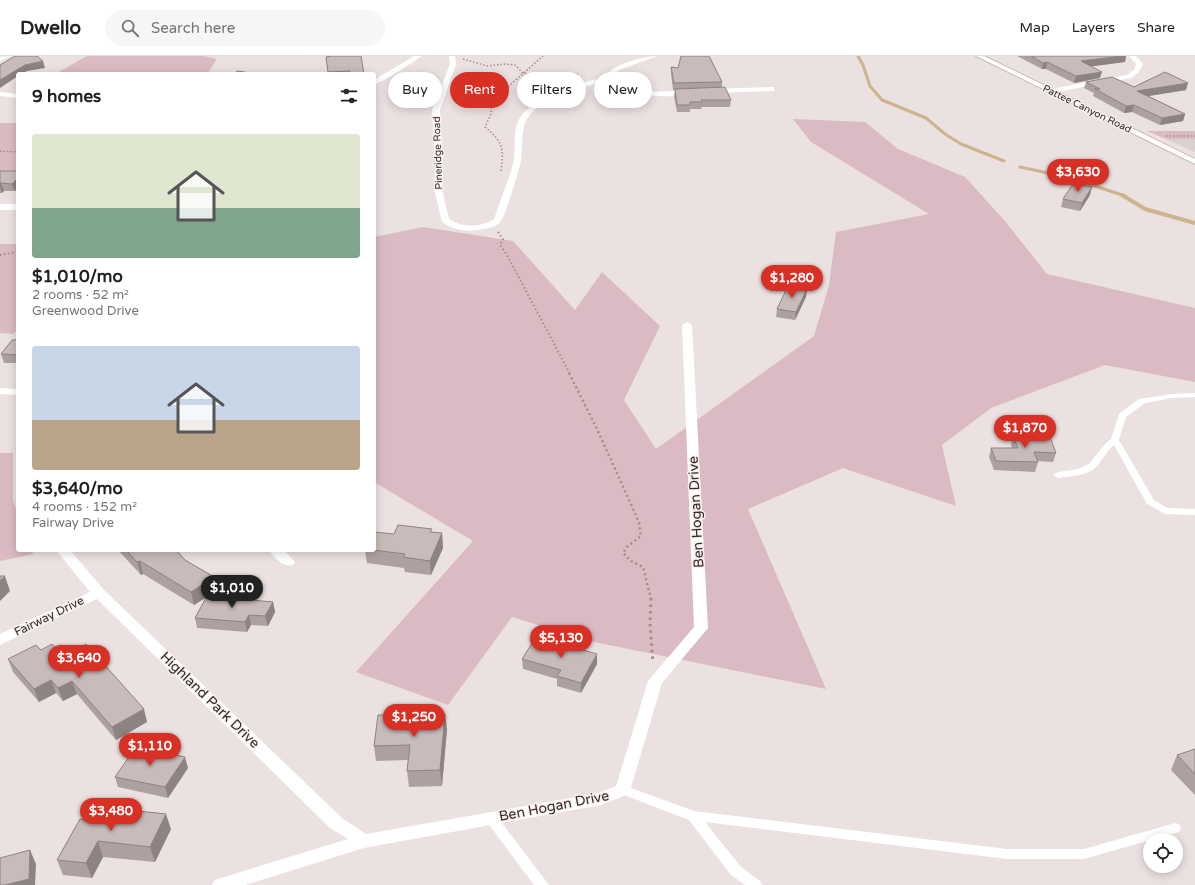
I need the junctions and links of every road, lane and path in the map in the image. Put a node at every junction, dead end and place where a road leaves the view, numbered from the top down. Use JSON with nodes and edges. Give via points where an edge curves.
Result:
{"nodes":[{"id":1,"x":7,"y":56,"type":"edge"},
{"id":2,"x":419,"y":56,"type":"edge"},
{"id":3,"x":543,"y":56,"type":"edge"},
{"id":4,"x":654,"y":56,"type":"edge"},
{"id":5,"x":979,"y":56,"type":"edge"},
{"id":6,"x":1132,"y":56,"type":"edge"},
{"id":7,"x":452,"y":57,"type":"edge"},
{"id":8,"x":0,"y":59,"type":"edge"},
{"id":9,"x":523,"y":72,"type":"edge"},
{"id":10,"x":524,"y":72,"type":"edge"},
{"id":11,"x":612,"y":72,"type":"edge"},
{"id":12,"x":586,"y":78,"type":"edge"},
{"id":13,"x":517,"y":79,"type":"edge"},
{"id":14,"x":376,"y":82,"type":"edge"},
{"id":15,"x":594,"y":82,"type":"edge"},
{"id":16,"x":588,"y":83,"type":"junction"},
{"id":17,"x":771,"y":89,"type":"dead end"},
{"id":18,"x":1051,"y":92,"type":"junction"},
{"id":19,"x":652,"y":93,"type":"edge"},
{"id":20,"x":0,"y":94,"type":"edge"},
{"id":21,"x":16,"y":96,"type":"edge"},
{"id":22,"x":1195,"y":136,"type":"edge"},
{"id":23,"x":1156,"y":143,"type":"junction"},
{"id":24,"x":0,"y":151,"type":"edge"},
{"id":25,"x":16,"y":152,"type":"edge"},
{"id":26,"x":1195,"y":162,"type":"edge"},
{"id":27,"x":500,"y":177,"type":"dead end"},
{"id":28,"x":0,"y":206,"type":"edge"},
{"id":29,"x":16,"y":207,"type":"edge"},
{"id":30,"x":494,"y":229,"type":"dead end"},
{"id":31,"x":16,"y":252,"type":"edge"},
{"id":32,"x":0,"y":254,"type":"edge"},
{"id":33,"x":687,"y":325,"type":"dead end"},
{"id":34,"x":0,"y":391,"type":"edge"},
{"id":35,"x":16,"y":392,"type":"edge"},
{"id":36,"x":1195,"y":395,"type":"edge"},
{"id":37,"x":1115,"y":440,"type":"junction"},
{"id":38,"x":1058,"y":475,"type":"dead end"},
{"id":39,"x":1195,"y":512,"type":"edge"},
{"id":40,"x":65,"y":552,"type":"edge"},
{"id":41,"x":278,"y":552,"type":"edge"},
{"id":42,"x":288,"y":562,"type":"dead end"},
{"id":43,"x":98,"y":592,"type":"junction"},
{"id":44,"x":0,"y":640,"type":"edge"},
{"id":45,"x":655,"y":681,"type":"junction"},
{"id":46,"x":623,"y":790,"type":"junction"},
{"id":47,"x":693,"y":816,"type":"junction"},
{"id":48,"x":491,"y":818,"type":"junction"},
{"id":49,"x":1175,"y":828,"type":"dead end"},
{"id":50,"x":364,"y":841,"type":"junction"},
{"id":51,"x":221,"y":885,"type":"edge"},
{"id":52,"x":542,"y":885,"type":"edge"},
{"id":53,"x":755,"y":885,"type":"edge"}],
"edges":[{"from":1,"to":8,"type":"street"},
{"from":2,"to":14,"type":"street"},
{"from":3,"to":10,"type":"path"},
{"from":4,"to":11,"type":"street"},
{"from":5,"to":18,"type":"street","name":"Pattee Canyon Road"},
{"from":6,"to":18,"type":"street","via":[[1140,64],[1137,71],[1129,77]]},
{"from":7,"to":9,"type":"path","via":[[467,59],[481,65],[513,62]]},
{"from":7,"to":16,"type":"street","name":"Pineridge Road","via":[[454,64],[436,110],[438,189],[445,220],[454,226],[469,229],[491,225],[498,220],[517,163],[521,124],[526,115],[537,105]]},
{"from":12,"to":16,"type":"path"},
{"from":13,"to":27,"type":"path","via":[[492,105],[486,127],[499,138],[504,152]]},
{"from":15,"to":16,"type":"street"},
{"from":17,"to":19,"type":"street"},
{"from":18,"to":23,"type":"street","name":"Pattee Canyon Road"},
{"from":20,"to":21,"type":"street"},
{"from":22,"to":23,"type":"path","via":[[1168,135]]},
{"from":23,"to":26,"type":"street","name":"Pattee Canyon Road"},
{"from":24,"to":25,"type":"path"},
{"from":28,"to":29,"type":"street"},
{"from":30,"to":45,"type":"path","via":[[503,237],[500,245],[607,447],[640,526],[641,536],[623,553],[642,567],[651,598],[650,624]]},
{"from":31,"to":32,"type":"path"},
{"from":33,"to":45,"type":"street","name":"Ben Hogan Drive","via":[[701,628]]},
{"from":34,"to":35,"type":"street"},
{"from":36,"to":37,"type":"lane","via":[[1142,401],[1122,416]]},
{"from":37,"to":38,"type":"lane","via":[[1107,445],[1092,466]]},
{"from":37,"to":39,"type":"lane","via":[[1150,502],[1165,511]]},
{"from":40,"to":43,"type":"street","name":"Highland Park Drive"},
{"from":41,"to":42,"type":"street"},
{"from":43,"to":44,"type":"street","name":"Fairway Drive"},
{"from":43,"to":50,"type":"street","name":"Highland Park Drive","via":[[336,823]]},
{"from":45,"to":46,"type":"street","name":"Ben Hogan Drive"},
{"from":46,"to":47,"type":"lane"},
{"from":46,"to":48,"type":"street","name":"Ben Hogan Drive","via":[[600,799]]},
{"from":47,"to":49,"type":"lane","via":[[1007,854],[1084,854]]},
{"from":47,"to":53,"type":"lane","via":[[736,871]]},
{"from":48,"to":50,"type":"street","name":"Ben Hogan Drive"},
{"from":48,"to":52,"type":"lane"},
{"from":50,"to":51,"type":"street","name":"Ben Hogan Drive"}]}
